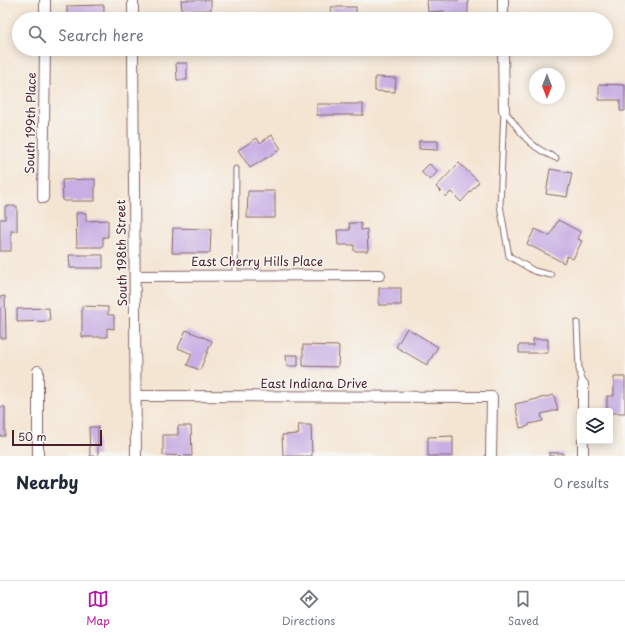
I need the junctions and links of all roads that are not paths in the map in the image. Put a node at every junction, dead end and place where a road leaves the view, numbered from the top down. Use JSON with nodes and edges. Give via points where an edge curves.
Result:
{"nodes":[{"id":1,"x":45,"y":0,"type":"edge"},
{"id":2,"x":132,"y":0,"type":"edge"},
{"id":3,"x":503,"y":0,"type":"edge"},
{"id":4,"x":45,"y":12,"type":"edge"},
{"id":5,"x":133,"y":12,"type":"edge"},
{"id":6,"x":503,"y":12,"type":"edge"},
{"id":7,"x":45,"y":56,"type":"edge"},
{"id":8,"x":133,"y":56,"type":"edge"},
{"id":9,"x":503,"y":56,"type":"edge"},
{"id":10,"x":504,"y":110,"type":"junction"},
{"id":11,"x":556,"y":158,"type":"dead end"},
{"id":12,"x":236,"y":169,"type":"dead end"},
{"id":13,"x":43,"y":198,"type":"dead end"},
{"id":14,"x":235,"y":275,"type":"junction"},
{"id":15,"x":380,"y":275,"type":"dead end"},
{"id":16,"x":551,"y":275,"type":"dead end"},
{"id":17,"x":135,"y":276,"type":"junction"},
{"id":18,"x":577,"y":323,"type":"dead end"},
{"id":19,"x":38,"y":371,"type":"dead end"},
{"id":20,"x":583,"y":384,"type":"joint"},
{"id":21,"x":136,"y":396,"type":"junction"},
{"id":22,"x":583,"y":408,"type":"edge"},
{"id":23,"x":583,"y":444,"type":"edge"},
{"id":24,"x":38,"y":456,"type":"edge"},
{"id":25,"x":136,"y":456,"type":"edge"},
{"id":26,"x":492,"y":456,"type":"edge"},
{"id":27,"x":583,"y":456,"type":"edge"}],
"edges":[{"from":1,"to":4,"type":"street"},
{"from":2,"to":5,"type":"street"},
{"from":3,"to":6,"type":"street"},
{"from":7,"to":13,"type":"street","name":"South 199th Place"},
{"from":8,"to":17,"type":"street","name":"South 198th Street"},
{"from":9,"to":10,"type":"street"},
{"from":10,"to":11,"type":"lane","via":[[530,144]]},
{"from":10,"to":16,"type":"lane","via":[[500,205],[509,256],[534,271]]},
{"from":12,"to":14,"type":"lane"},
{"from":14,"to":15,"type":"street","name":"East Cherry Hills Place"},
{"from":14,"to":17,"type":"street","name":"East Cherry Hills Place"},
{"from":17,"to":21,"type":"street","name":"South 198th Street"},
{"from":18,"to":20,"type":"lane","via":[[579,370]]},
{"from":19,"to":24,"type":"street"},
{"from":20,"to":22,"type":"street"},
{"from":21,"to":25,"type":"street","name":"South 198th Street"},
{"from":21,"to":26,"type":"street","name":"East Indiana Drive","via":[[492,397]]},
{"from":23,"to":27,"type":"street"}]}
